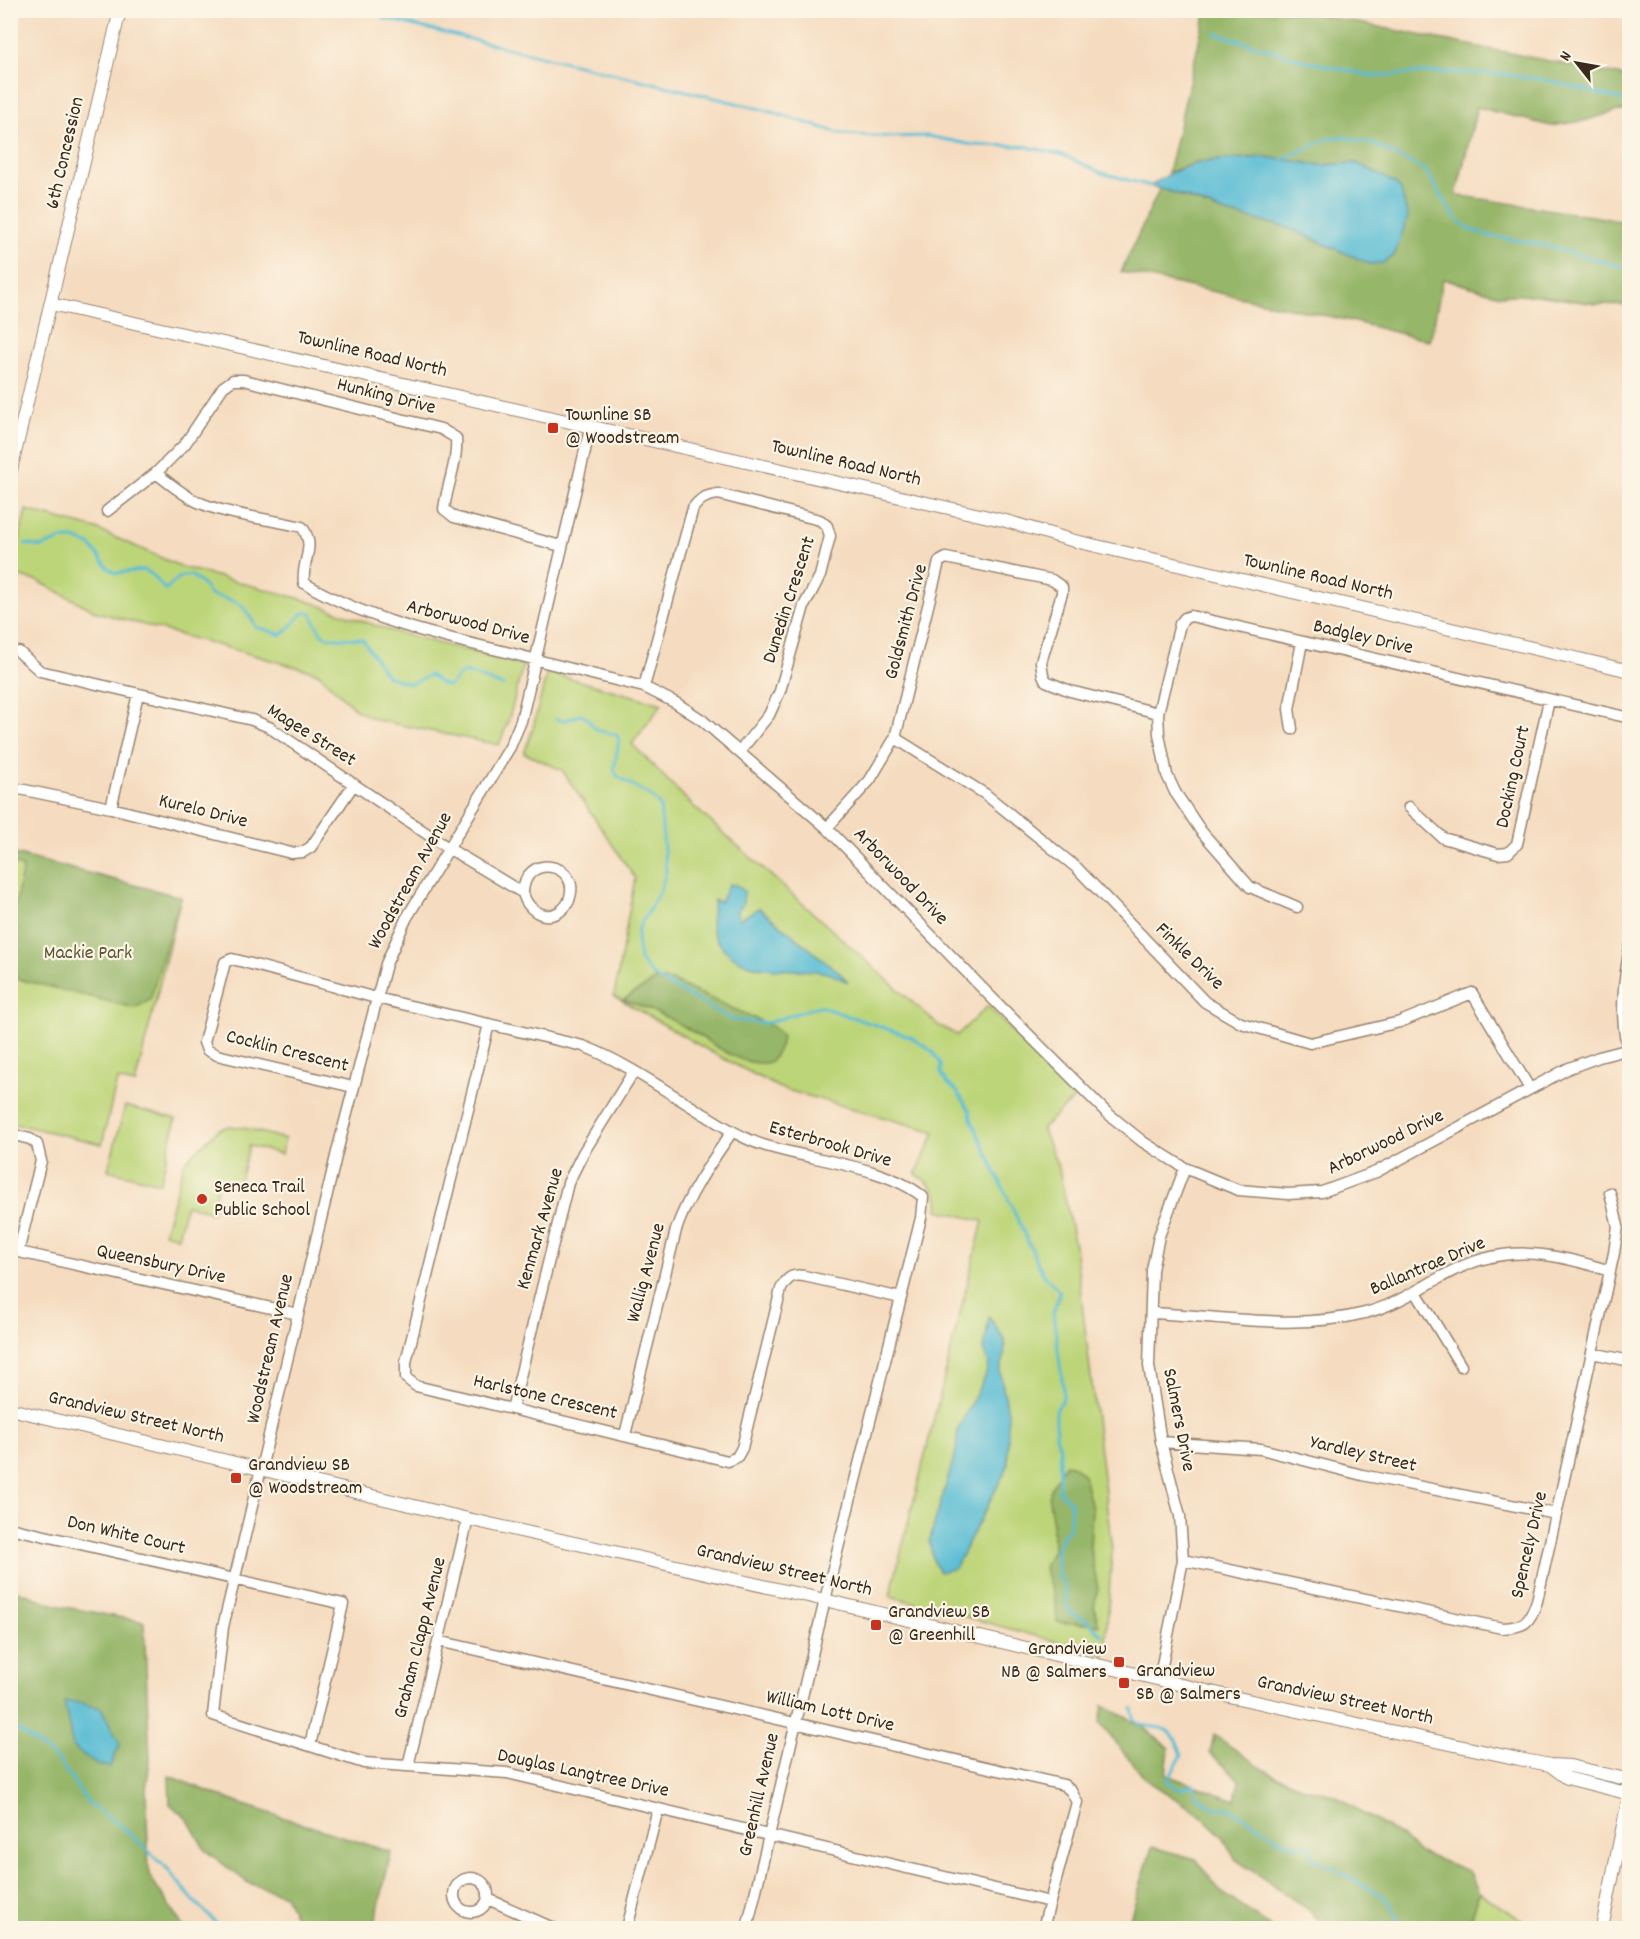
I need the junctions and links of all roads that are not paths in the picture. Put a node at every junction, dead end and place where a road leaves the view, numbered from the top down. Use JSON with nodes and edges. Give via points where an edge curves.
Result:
{"nodes":[{"id":1,"x":120,"y":10,"type":"edge"},
{"id":2,"x":51,"y":303,"type":"junction"},
{"id":3,"x":591,"y":425,"type":"junction"},
{"id":4,"x":156,"y":473,"type":"junction"},
{"id":5,"x":10,"y":474,"type":"edge"},
{"id":6,"x":107,"y":511,"type":"dead end"},
{"id":7,"x":561,"y":546,"type":"junction"},
{"id":8,"x":1302,"y":642,"type":"junction"},
{"id":9,"x":19,"y":652,"type":"dead end"},
{"id":10,"x":534,"y":659,"type":"junction"},
{"id":11,"x":1629,"y":671,"type":"edge"},
{"id":12,"x":644,"y":687,"type":"junction"},
{"id":13,"x":138,"y":694,"type":"junction"},
{"id":14,"x":1549,"y":700,"type":"junction"},
{"id":15,"x":1158,"y":713,"type":"junction"},
{"id":16,"x":1629,"y":718,"type":"edge"},
{"id":17,"x":1292,"y":729,"type":"dead end"},
{"id":18,"x":895,"y":738,"type":"junction"},
{"id":19,"x":740,"y":752,"type":"junction"},
{"id":20,"x":354,"y":784,"type":"junction"},
{"id":21,"x":10,"y":787,"type":"edge"},
{"id":22,"x":1409,"y":807,"type":"dead end"},
{"id":23,"x":111,"y":808,"type":"junction"},
{"id":24,"x":827,"y":828,"type":"junction"},
{"id":25,"x":448,"y":848,"type":"junction"},
{"id":26,"x":523,"y":893,"type":"junction"},
{"id":27,"x":1297,"y":907,"type":"dead end"},
{"id":28,"x":1629,"y":947,"type":"edge"},
{"id":29,"x":376,"y":998,"type":"junction"},
{"id":30,"x":489,"y":1024,"type":"junction"},
{"id":31,"x":1629,"y":1049,"type":"edge"},
{"id":32,"x":634,"y":1071,"type":"junction"},
{"id":33,"x":353,"y":1087,"type":"junction"},
{"id":34,"x":1530,"y":1089,"type":"junction"},
{"id":35,"x":732,"y":1132,"type":"junction"},
{"id":36,"x":10,"y":1134,"type":"edge"},
{"id":37,"x":1185,"y":1168,"type":"junction"},
{"id":38,"x":1610,"y":1193,"type":"dead end"},
{"id":39,"x":14,"y":1251,"type":"edge"},
{"id":40,"x":1610,"y":1271,"type":"junction"},
{"id":41,"x":1416,"y":1292,"type":"junction"},
{"id":42,"x":901,"y":1298,"type":"junction"},
{"id":43,"x":1151,"y":1313,"type":"junction"},
{"id":44,"x":297,"y":1314,"type":"junction"},
{"id":45,"x":1592,"y":1353,"type":"junction"},
{"id":46,"x":1629,"y":1360,"type":"edge"},
{"id":47,"x":1461,"y":1366,"type":"dead end"},
{"id":48,"x":10,"y":1409,"type":"edge"},
{"id":49,"x":512,"y":1409,"type":"junction"},
{"id":50,"x":625,"y":1435,"type":"junction"},
{"id":51,"x":1161,"y":1442,"type":"junction"},
{"id":52,"x":261,"y":1468,"type":"junction"},
{"id":53,"x":1556,"y":1514,"type":"junction"},
{"id":54,"x":468,"y":1519,"type":"junction"},
{"id":55,"x":10,"y":1528,"type":"edge"},
{"id":56,"x":1183,"y":1560,"type":"junction"},
{"id":57,"x":234,"y":1579,"type":"junction"},
{"id":58,"x":825,"y":1600,"type":"junction"},
{"id":59,"x":438,"y":1641,"type":"junction"},
{"id":60,"x":1159,"y":1680,"type":"junction"},
{"id":61,"x":796,"y":1723,"type":"junction"},
{"id":62,"x":310,"y":1746,"type":"junction"},
{"id":63,"x":1550,"y":1765,"type":"junction"},
{"id":64,"x":408,"y":1766,"type":"junction"},
{"id":65,"x":1629,"y":1780,"type":"edge"},
{"id":66,"x":1629,"y":1793,"type":"edge"},
{"id":67,"x":658,"y":1809,"type":"junction"},
{"id":68,"x":770,"y":1835,"type":"junction"},
{"id":69,"x":488,"y":1899,"type":"dead end"},
{"id":70,"x":1050,"y":1902,"type":"junction"},
{"id":71,"x":553,"y":1929,"type":"edge"},
{"id":72,"x":627,"y":1929,"type":"edge"},
{"id":73,"x":747,"y":1929,"type":"edge"},
{"id":74,"x":1043,"y":1929,"type":"edge"},
{"id":75,"x":1602,"y":1929,"type":"edge"}],
"edges":[{"from":1,"to":2,"type":"street","name":"6th Concession"},
{"from":2,"to":3,"type":"street","name":"Townline Road North"},
{"from":2,"to":5,"type":"street","name":"6th Concession"},
{"from":3,"to":7,"type":"street","name":"Woodstream Avenue"},
{"from":3,"to":11,"type":"street","name":"Townline Road North","via":[[1006,520],[1071,540]]},
{"from":4,"to":6,"type":"street"},
{"from":4,"to":7,"type":"street","name":"Hunking Drive","via":[[185,444],[223,387],[233,380],[244,380],[441,429],[456,438],[457,452],[444,509],[454,517]]},
{"from":4,"to":10,"type":"street","name":"Arborwood Drive","via":[[198,502],[302,527],[310,545],[304,583],[311,587],[377,617],[425,633]]},
{"from":7,"to":10,"type":"street","name":"Woodstream Avenue"},
{"from":8,"to":14,"type":"street","name":"Badgley Drive"},
{"from":8,"to":15,"type":"street","name":"Badgley Drive","via":[[1191,616],[1185,618],[1180,624]]},
{"from":8,"to":17,"type":"street","via":[[1289,709]]},
{"from":9,"to":13,"type":"street","name":"Magee Street","via":[[40,671]]},
{"from":10,"to":12,"type":"street","name":"Arborwood Drive"},
{"from":10,"to":25,"type":"street","name":"Woodstream Avenue","via":[[521,721],[510,747]]},
{"from":12,"to":19,"type":"street","name":"Arborwood Drive","via":[[702,720]]},
{"from":12,"to":19,"type":"street","name":"Dunedin Crescent","via":[[693,508],[700,499],[717,494],[820,520],[831,536],[820,576],[804,606],[780,692],[769,715]]},
{"from":13,"to":20,"type":"street","name":"Magee Street","via":[[269,727]]},
{"from":13,"to":23,"type":"street"},
{"from":14,"to":16,"type":"street","name":"Badgley Drive"},
{"from":14,"to":22,"type":"street","name":"Docking Court","via":[[1517,844],[1508,853],[1498,854],[1443,838]]},
{"from":15,"to":18,"type":"street","name":"Goldsmith Drive","via":[[1070,691],[1047,681],[1041,662],[1062,587],[1052,580],[946,558],[939,562]]},
{"from":15,"to":27,"type":"street","via":[[1167,775],[1201,831],[1250,887]]},
{"from":18,"to":24,"type":"street","name":"Goldsmith Drive","via":[[870,780]]},
{"from":18,"to":34,"type":"street","name":"Finkle Drive","via":[[985,795],[1077,868],[1205,1002],[1241,1023],[1310,1042],[1400,1022],[1472,993]]},
{"from":19,"to":24,"type":"street","name":"Arborwood Drive"},
{"from":20,"to":23,"type":"street","name":"Kurelo Drive","via":[[311,847],[303,852],[291,853]]},
{"from":20,"to":25,"type":"street","name":"Magee Street"},
{"from":21,"to":23,"type":"street","name":"Kurelo Drive"},
{"from":24,"to":37,"type":"street","name":"Arborwood Drive","via":[[1106,1112],[1143,1142]]},
{"from":25,"to":26,"type":"street","name":"Magee Street"},
{"from":25,"to":29,"type":"street","name":"Woodstream Avenue","via":[[406,919]]},
{"from":26,"to":26,"type":"street","via":[[532,872],[547,866],[562,871],[571,885],[570,900],[552,914],[536,912]]},
{"from":28,"to":31,"type":"street","via":[[1624,975],[1625,1038]]},
{"from":29,"to":30,"type":"street","name":"Esterbrook Drive"},
{"from":29,"to":33,"type":"street","name":"Woodstream Avenue"},
{"from":29,"to":33,"type":"street","name":"Cocklin Crescent","via":[[232,959],[225,962],[204,1042],[207,1050],[217,1055]]},
{"from":30,"to":32,"type":"street","name":"Esterbrook Drive","via":[[583,1046]]},
{"from":30,"to":49,"type":"street","name":"Harlstone Crescent","via":[[405,1370],[406,1378],[416,1386]]},
{"from":31,"to":34,"type":"street","name":"Arborwood Drive","via":[[1569,1068]]},
{"from":32,"to":35,"type":"street","name":"Esterbrook Drive"},
{"from":32,"to":49,"type":"street","name":"Kenmark Avenue","via":[[568,1183]]},
{"from":33,"to":44,"type":"street","name":"Woodstream Avenue"},
{"from":34,"to":37,"type":"street","name":"Arborwood Drive","via":[[1376,1172],[1323,1192],[1238,1190]]},
{"from":35,"to":42,"type":"street","name":"Esterbrook Drive","via":[[780,1150],[887,1178],[923,1197]]},
{"from":35,"to":50,"type":"street","name":"Wallig Avenue","via":[[680,1218]]},
{"from":36,"to":39,"type":"street","name":"Queensbury Drive","via":[[37,1144],[41,1161]]},
{"from":37,"to":43,"type":"street","name":"Salmers Drive","via":[[1159,1236],[1152,1270]]},
{"from":38,"to":40,"type":"street","name":"Spencely Drive","via":[[1618,1226]]},
{"from":39,"to":44,"type":"street","name":"Queensbury Drive"},
{"from":40,"to":41,"type":"street","name":"Ballantrae Drive","via":[[1536,1253],[1502,1254],[1444,1275]]},
{"from":40,"to":45,"type":"street","name":"Spencely Drive"},
{"from":41,"to":43,"type":"street","name":"Ballantrae Drive","via":[[1365,1313],[1328,1319],[1248,1320]]},
{"from":41,"to":47,"type":"street"},
{"from":42,"to":50,"type":"street","name":"Harlstone Crescent","via":[[804,1276],[789,1278],[782,1289],[742,1448],[733,1460]]},
{"from":42,"to":58,"type":"street","name":"Esterbrook Drive"},
{"from":43,"to":51,"type":"street","name":"Salmers Drive","via":[[1149,1366]]},
{"from":44,"to":52,"type":"street","name":"Woodstream Avenue"},
{"from":45,"to":46,"type":"street"},
{"from":45,"to":53,"type":"street","name":"Spencely Drive"},
{"from":48,"to":52,"type":"street","name":"Grandview Street North"},
{"from":49,"to":50,"type":"street","name":"Harlstone Crescent"},
{"from":51,"to":53,"type":"street","name":"Yardley Street","via":[[1261,1449],[1362,1475]]},
{"from":51,"to":56,"type":"street","name":"Salmers Drive","via":[[1180,1516]]},
{"from":52,"to":54,"type":"street","name":"Grandview Street North"},
{"from":52,"to":57,"type":"street","name":"Douglas Langtree Drive"},
{"from":53,"to":56,"type":"street","name":"Spencely Drive","via":[[1537,1601],[1530,1619],[1520,1627],[1502,1628]]},
{"from":54,"to":58,"type":"street","name":"Grandview Street North"},
{"from":54,"to":59,"type":"street","name":"Graham Clapp Avenue"},
{"from":55,"to":57,"type":"street","name":"Don White Court"},
{"from":56,"to":60,"type":"street","name":"Salmers Drive"},
{"from":57,"to":62,"type":"street","name":"Douglas Langtree Drive","via":[[223,1627],[213,1715]]},
{"from":57,"to":62,"type":"street","name":"Don White Court","via":[[344,1604]]},
{"from":58,"to":60,"type":"street","name":"Grandview Street North"},
{"from":58,"to":61,"type":"street","name":"Greenhill Avenue"},
{"from":59,"to":61,"type":"street","name":"William Lott Drive"},
{"from":59,"to":64,"type":"street","name":"Graham Clapp Avenue"},
{"from":60,"to":63,"type":"street","name":"Grandview Street North"},
{"from":61,"to":68,"type":"street","name":"Greenhill Avenue"},
{"from":61,"to":70,"type":"street","name":"William Lott Drive","via":[[1064,1785],[1077,1802]]},
{"from":62,"to":64,"type":"street","name":"Douglas Langtree Drive","via":[[364,1763]]},
{"from":63,"to":65,"type":"street","name":"Grandview Street North"},
{"from":63,"to":66,"type":"street","name":"Grandview Street North","via":[[1567,1778]]},
{"from":64,"to":67,"type":"street","name":"Douglas Langtree Drive","via":[[507,1773]]},
{"from":66,"to":75,"type":"street"},
{"from":67,"to":68,"type":"street","name":"Douglas Langtree Drive"},
{"from":67,"to":72,"type":"street"},
{"from":68,"to":70,"type":"street","name":"Douglas Langtree Drive"},
{"from":68,"to":73,"type":"street","name":"Greenhill Avenue"},
{"from":69,"to":71,"type":"street"},
{"from":70,"to":74,"type":"street","name":"William Lott Drive"}]}
